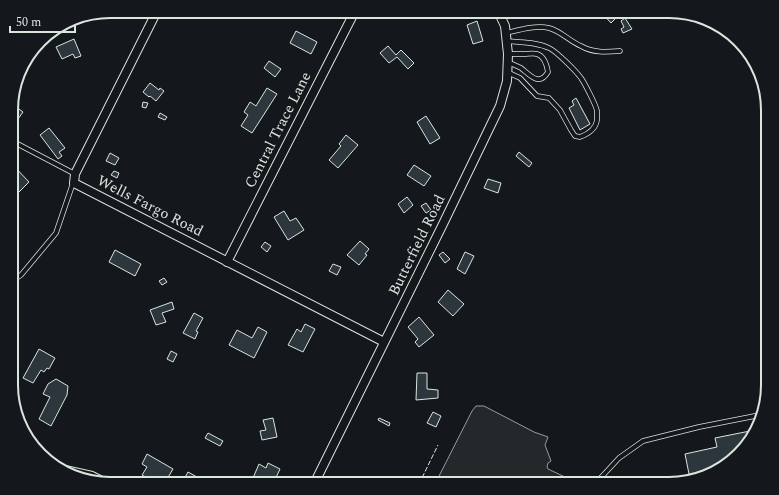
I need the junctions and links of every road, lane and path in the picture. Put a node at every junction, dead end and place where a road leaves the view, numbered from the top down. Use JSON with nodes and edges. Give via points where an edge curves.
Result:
{"nodes":[{"id":1,"x":153,"y":18,"type":"edge"},
{"id":2,"x":351,"y":18,"type":"edge"},
{"id":3,"x":501,"y":18,"type":"edge"},
{"id":4,"x":506,"y":37,"type":"junction"},
{"id":5,"x":620,"y":51,"type":"dead end"},
{"id":6,"x":508,"y":58,"type":"junction"},
{"id":7,"x":507,"y":72,"type":"junction"},
{"id":8,"x":18,"y":144,"type":"edge"},
{"id":9,"x":75,"y":174,"type":"junction"},
{"id":10,"x":74,"y":183,"type":"junction"},
{"id":11,"x":227,"y":262,"type":"junction"},
{"id":12,"x":18,"y":277,"type":"edge"},
{"id":13,"x":384,"y":342,"type":"junction"},
{"id":14,"x":756,"y":416,"type":"edge"},
{"id":15,"x":317,"y":477,"type":"edge"},
{"id":16,"x":602,"y":477,"type":"edge"}],
"edges":[{"from":1,"to":9,"type":"street","name":"Wells Fargo Road"},
{"from":2,"to":11,"type":"street","name":"Central Trace Lane"},
{"from":3,"to":4,"type":"street","name":"Butterfield Road"},
{"from":4,"to":5,"type":"lane","via":[[528,28],[547,27],[557,30],[591,51]]},
{"from":4,"to":6,"type":"street","name":"Butterfield Road"},
{"from":4,"to":7,"type":"lane","via":[[550,48],[567,63],[581,78],[595,106],[597,121],[594,128],[580,137],[575,136],[560,110],[549,98],[537,96],[520,78]]},
{"from":6,"to":6,"type":"lane","via":[[526,54],[539,55],[545,62],[548,72],[544,78],[534,78]]},
{"from":6,"to":7,"type":"street","name":"Butterfield Road"},
{"from":7,"to":13,"type":"street","name":"Butterfield Road","via":[[500,106]]},
{"from":8,"to":9,"type":"lane"},
{"from":9,"to":10,"type":"street","name":"Wells Fargo Road"},
{"from":10,"to":11,"type":"street","name":"Wells Fargo Road"},
{"from":10,"to":12,"type":"lane","via":[[56,232]]},
{"from":11,"to":13,"type":"street","name":"Wells Fargo Road"},
{"from":13,"to":15,"type":"street","name":"Butterfield Road"},
{"from":14,"to":16,"type":"lane","via":[[643,440]]}]}
